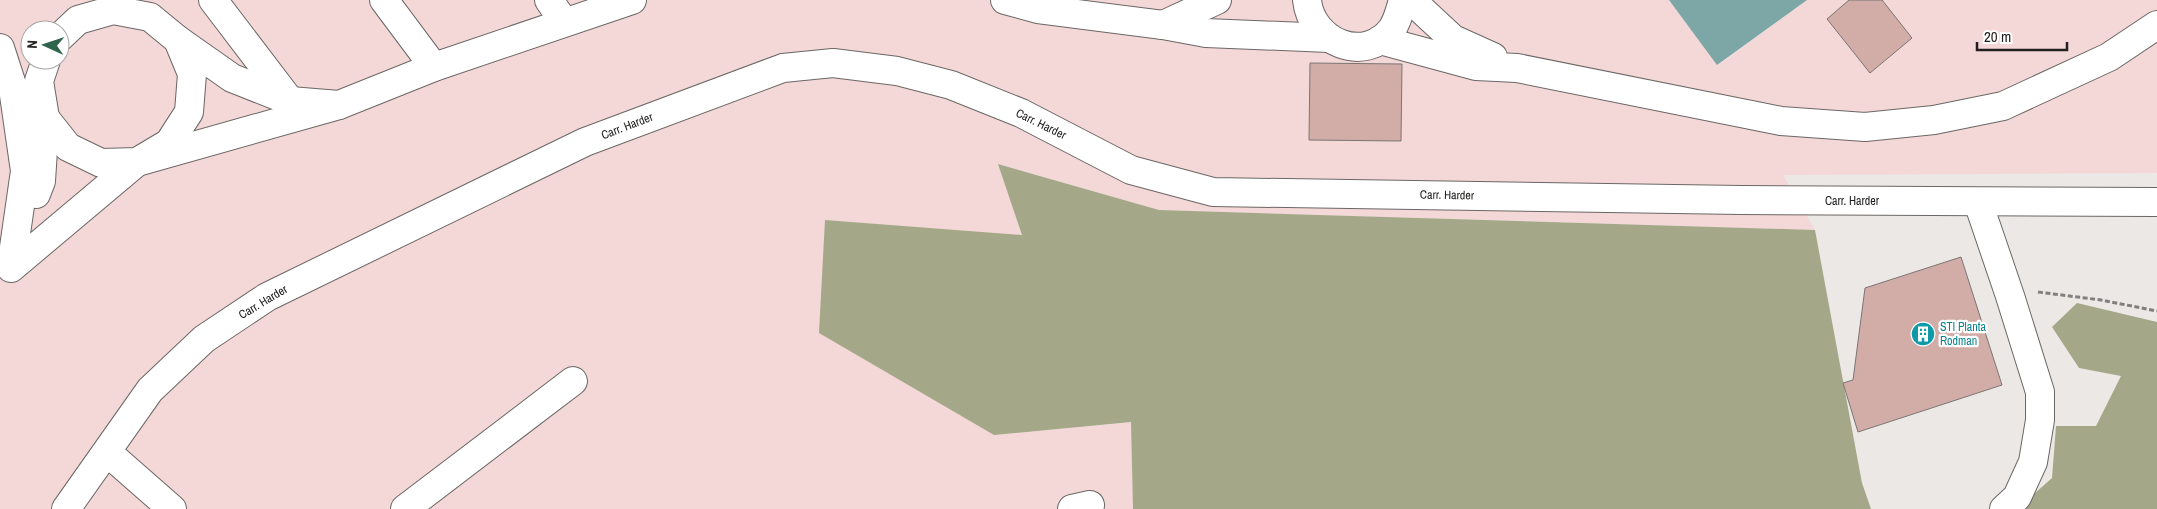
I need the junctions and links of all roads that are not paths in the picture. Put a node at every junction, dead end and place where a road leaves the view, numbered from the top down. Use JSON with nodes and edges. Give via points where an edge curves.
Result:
{"nodes":[{"id":1,"x":213,"y":0,"type":"edge"},
{"id":2,"x":384,"y":0,"type":"edge"},
{"id":3,"x":632,"y":0,"type":"edge"},
{"id":4,"x":1005,"y":0,"type":"edge"},
{"id":5,"x":1218,"y":0,"type":"edge"},
{"id":6,"x":1307,"y":0,"type":"edge"},
{"id":7,"x":1403,"y":0,"type":"edge"},
{"id":8,"x":1412,"y":0,"type":"edge"},
{"id":9,"x":140,"y":8,"type":"edge"},
{"id":10,"x":557,"y":11,"type":"edge"},
{"id":11,"x":1165,"y":12,"type":"edge"},
{"id":12,"x":2157,"y":25,"type":"edge"},
{"id":13,"x":70,"y":28,"type":"edge"},
{"id":14,"x":1329,"y":38,"type":"junction"},
{"id":15,"x":178,"y":40,"type":"junction"},
{"id":16,"x":1380,"y":40,"type":"junction"},
{"id":17,"x":0,"y":48,"type":"edge"},
{"id":18,"x":434,"y":67,"type":"junction"},
{"id":19,"x":1517,"y":68,"type":"junction"},
{"id":20,"x":43,"y":70,"type":"edge"},
{"id":21,"x":290,"y":101,"type":"junction"},
{"id":22,"x":339,"y":105,"type":"junction"},
{"id":23,"x":45,"y":118,"type":"junction"},
{"id":24,"x":137,"y":162,"type":"junction"},
{"id":25,"x":1978,"y":202,"type":"junction"},
{"id":26,"x":2157,"y":202,"type":"edge"},
{"id":27,"x":5,"y":271,"type":"edge"},
{"id":28,"x":573,"y":381,"type":"dead end"},
{"id":29,"x":107,"y":452,"type":"junction"},
{"id":30,"x":66,"y":509,"type":"edge"},
{"id":31,"x":172,"y":509,"type":"edge"},
{"id":32,"x":405,"y":509,"type":"edge"},
{"id":33,"x":2004,"y":509,"type":"edge"}],
"edges":[{"from":1,"to":21,"type":"street"},
{"from":2,"to":18,"type":"street"},
{"from":3,"to":10,"type":"street"},
{"from":4,"to":11,"type":"street","via":[[1038,9]]},
{"from":5,"to":11,"type":"street"},
{"from":6,"to":14,"type":"street","via":[[1314,24]]},
{"from":7,"to":16,"type":"street","via":[[1391,30]]},
{"from":8,"to":19,"type":"street","via":[[1453,39]]},
{"from":9,"to":13,"type":"street","via":[[113,10],[78,20]]},
{"from":9,"to":15,"type":"street"},
{"from":10,"to":18,"type":"street"},
{"from":11,"to":14,"type":"street","via":[[1206,33]]},
{"from":12,"to":19,"type":"street","via":[[2109,57],[2003,106],[1934,120],[1865,127],[1781,121]]},
{"from":14,"to":16,"type":"street","via":[[1351,46]]},
{"from":15,"to":21,"type":"street","via":[[232,78]]},
{"from":15,"to":24,"type":"street","via":[[192,74],[189,112],[170,143]]},
{"from":16,"to":19,"type":"street","via":[[1476,66]]},
{"from":17,"to":27,"type":"street","via":[[13,88],[25,171]]},
{"from":18,"to":22,"type":"street"},
{"from":20,"to":23,"type":"street","via":[[40,81]]},
{"from":21,"to":22,"type":"street"},
{"from":22,"to":24,"type":"street"},
{"from":23,"to":24,"type":"street","via":[[68,147],[101,163]]},
{"from":23,"to":27,"type":"street","via":[[41,181]]},
{"from":24,"to":27,"type":"street"},
{"from":25,"to":26,"type":"street","name":"Carr. Harder"},
{"from":25,"to":29,"type":"street","name":"Carr. Harder","via":[[1213,192],[1131,170],[1021,113],[951,85],[897,71],[833,63],[782,68],[585,142],[267,296],[204,339],[150,390]]},
{"from":25,"to":33,"type":"street","via":[[2040,392],[2040,420],[2033,462],[2017,497]]},
{"from":28,"to":32,"type":"street"},
{"from":29,"to":30,"type":"street","name":"Carr. Harder"},
{"from":29,"to":31,"type":"street"}]}
